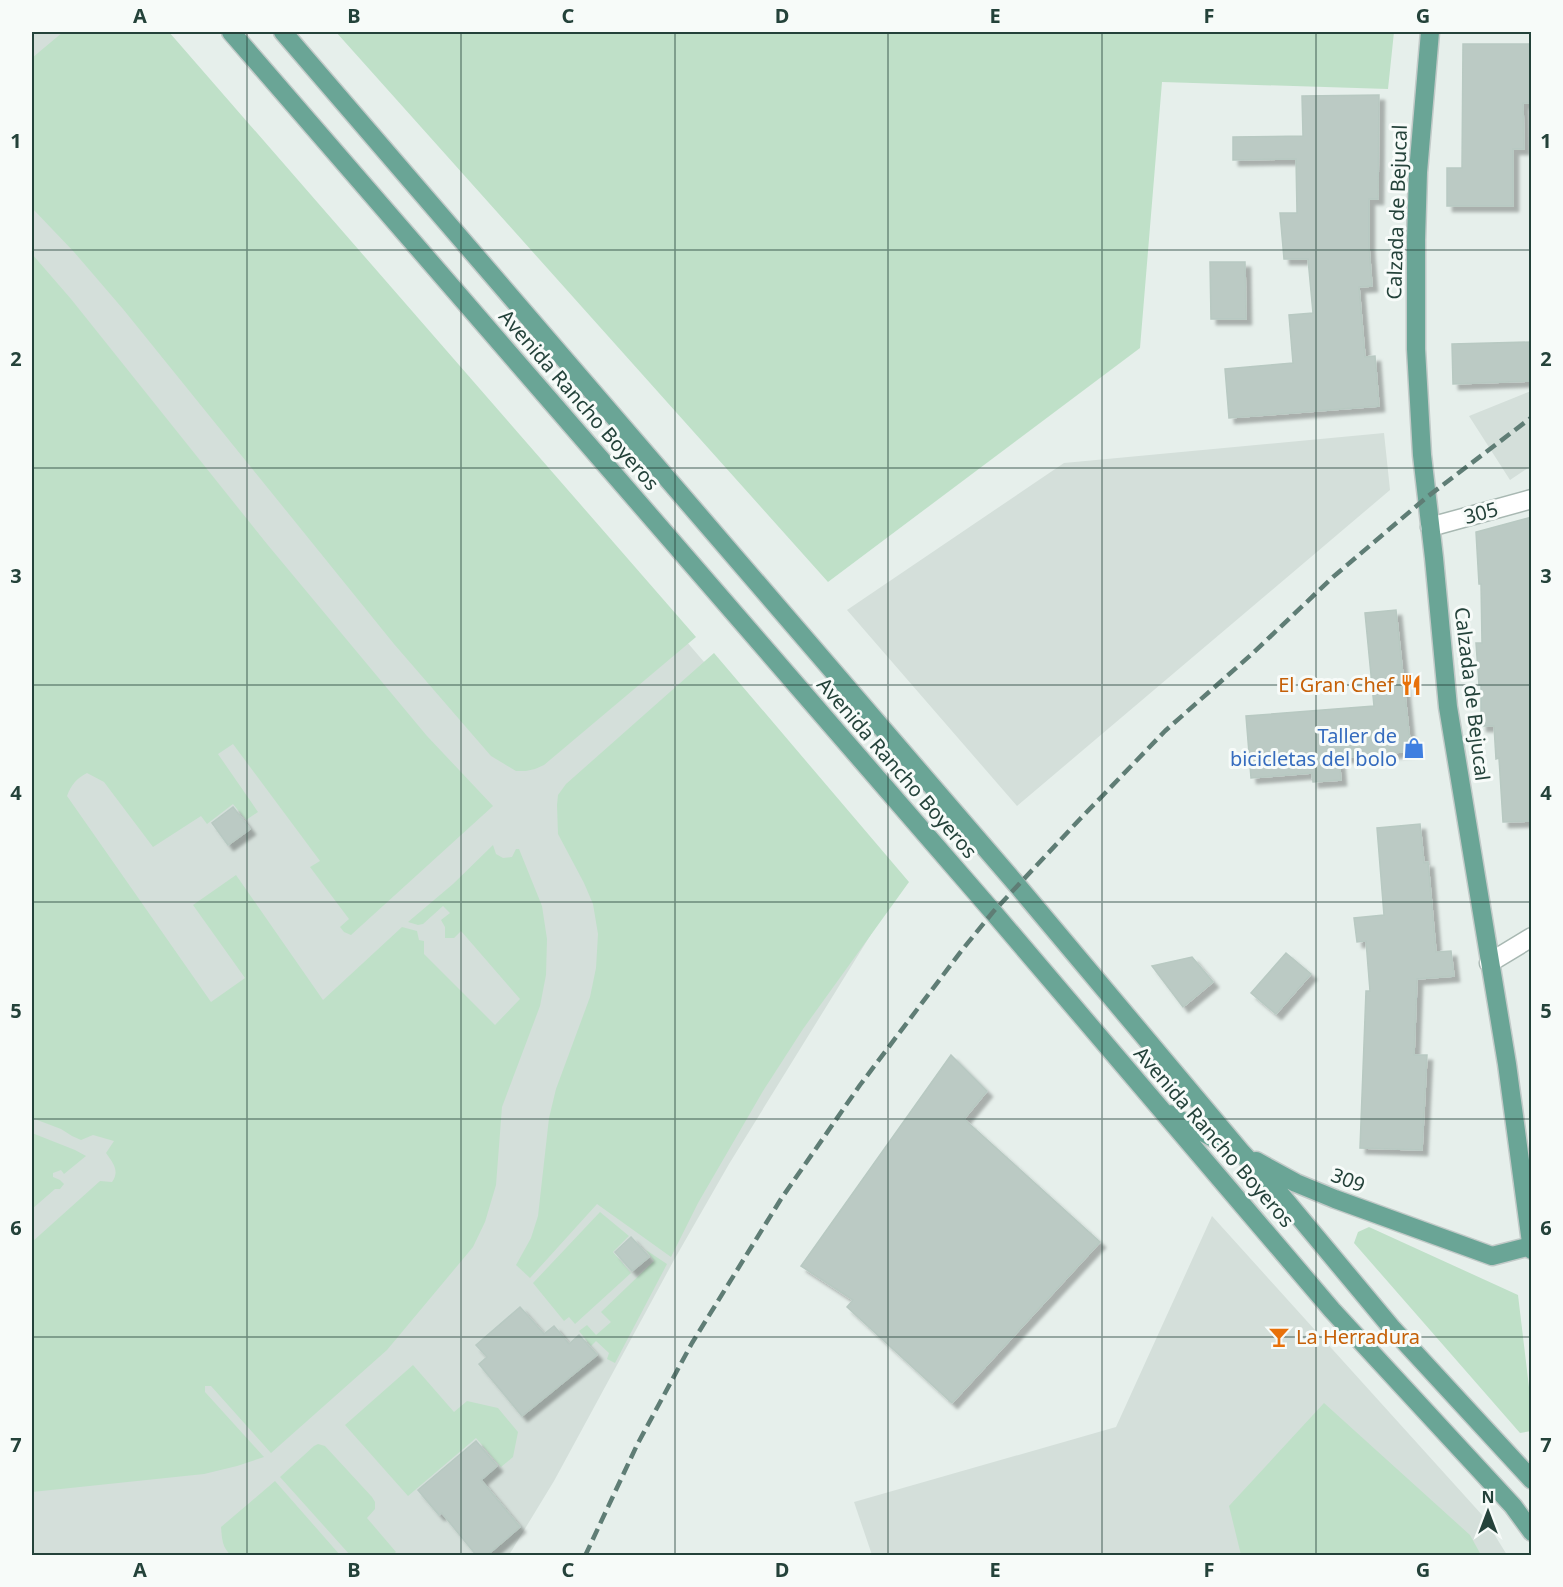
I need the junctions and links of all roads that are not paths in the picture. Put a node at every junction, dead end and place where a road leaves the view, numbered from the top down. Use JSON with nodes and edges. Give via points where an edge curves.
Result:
{"nodes":[{"id":1,"x":231,"y":32,"type":"edge"},
{"id":2,"x":283,"y":32,"type":"edge"},
{"id":3,"x":1431,"y":32,"type":"edge"},
{"id":4,"x":1532,"y":499,"type":"edge"},
{"id":5,"x":1430,"y":527,"type":"junction"},
{"id":6,"x":1532,"y":937,"type":"edge"},
{"id":7,"x":1489,"y":963,"type":"junction"},
{"id":8,"x":1160,"y":1109,"type":"junction"},
{"id":9,"x":1242,"y":1152,"type":"junction"},
{"id":10,"x":1531,"y":1247,"type":"edge"},
{"id":11,"x":1532,"y":1480,"type":"edge"},
{"id":12,"x":1532,"y":1532,"type":"edge"}],
"edges":[{"from":1,"to":8,"type":"main road","name":"Avenida Rancho Boyeros"},
{"from":2,"to":9,"type":"main road","name":"Avenida Rancho Boyeros"},
{"from":3,"to":5,"type":"main road","name":"Calzada de Bejucal","via":[[1416,240],[1416,349]]},
{"from":4,"to":5,"type":"street","name":"305"},
{"from":5,"to":7,"type":"main road","name":"Calzada de Bejucal","via":[[1448,707]]},
{"from":6,"to":7,"type":"street"},
{"from":7,"to":10,"type":"main road","name":"Calzada de Bejucal","via":[[1507,1064]]},
{"from":8,"to":9,"type":"main road","name":"309"},
{"from":8,"to":12,"type":"main road","name":"Avenida Rancho Boyeros","via":[[1332,1310],[1513,1506]]},
{"from":9,"to":10,"type":"main road","name":"309","via":[[1296,1183],[1492,1256]]},
{"from":9,"to":11,"type":"main road","name":"Avenida Rancho Boyeros","via":[[1391,1327]]}]}
